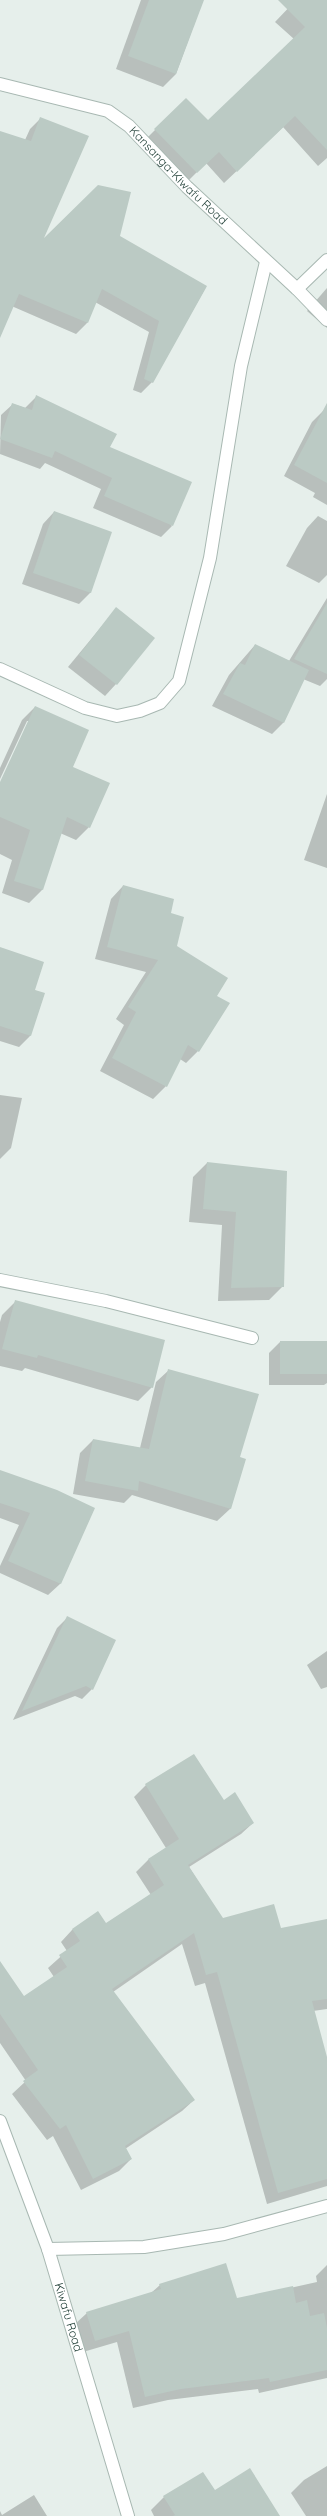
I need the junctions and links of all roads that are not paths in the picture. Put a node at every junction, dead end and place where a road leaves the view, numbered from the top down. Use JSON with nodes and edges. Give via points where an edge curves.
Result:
{"nodes":[{"id":1,"x":0,"y":84,"type":"edge"},
{"id":2,"x":327,"y":260,"type":"edge"},
{"id":3,"x":266,"y":262,"type":"junction"},
{"id":4,"x":297,"y":289,"type":"junction"},
{"id":5,"x":327,"y":320,"type":"edge"},
{"id":6,"x":0,"y":669,"type":"edge"},
{"id":7,"x":0,"y":1280,"type":"edge"},
{"id":8,"x":252,"y":1338,"type":"dead end"},
{"id":9,"x":0,"y":2121,"type":"edge"},
{"id":10,"x":327,"y":2206,"type":"edge"},
{"id":11,"x":48,"y":2249,"type":"junction"},
{"id":12,"x":128,"y":2516,"type":"edge"}],
"edges":[{"from":1,"to":3,"type":"street","name":"Kansanga-Kiwafu Road","via":[[108,111],[138,135],[187,187]]},
{"from":2,"to":4,"type":"street"},
{"from":3,"to":4,"type":"street","name":"Kansanga-Kiwafu Road"},
{"from":3,"to":6,"type":"street","via":[[240,366],[210,558],[179,681],[160,703],[117,716],[85,708]]},
{"from":4,"to":5,"type":"street","name":"Kansanga-Kiwafu Road"},
{"from":7,"to":8,"type":"street","via":[[106,1301]]},
{"from":9,"to":11,"type":"street","name":"Kiwafu Road"},
{"from":10,"to":11,"type":"street","via":[[224,2234],[144,2247]]},
{"from":11,"to":12,"type":"street","name":"Kiwafu Road"}]}
